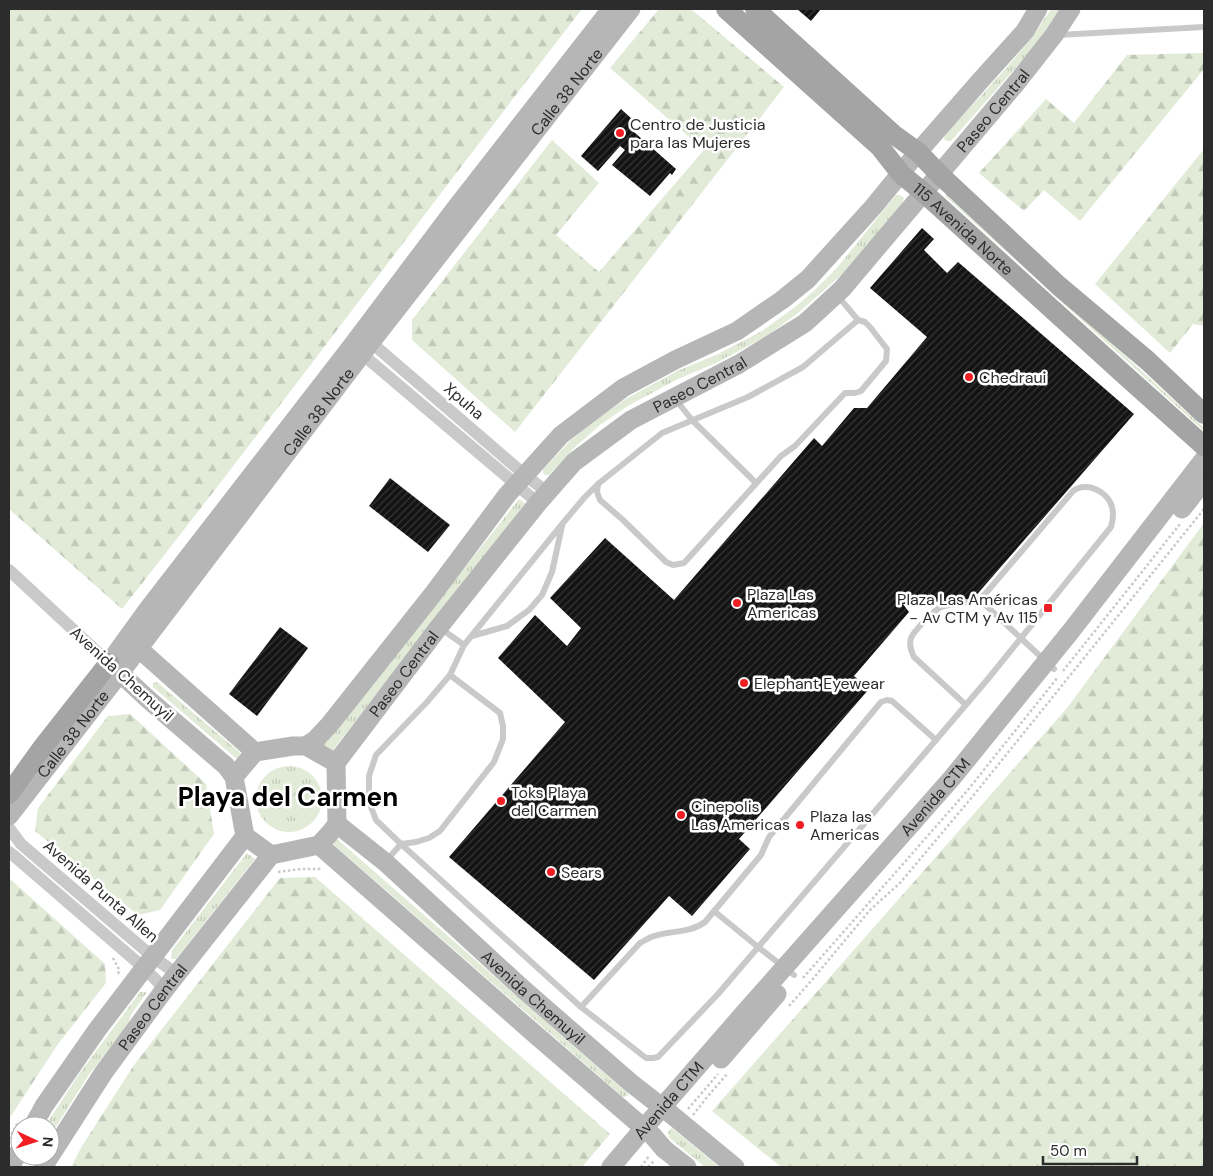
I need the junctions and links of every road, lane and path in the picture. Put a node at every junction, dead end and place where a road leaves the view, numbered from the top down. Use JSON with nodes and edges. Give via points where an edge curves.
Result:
{"nodes":[{"id":1,"x":611,"y":9,"type":"edge"},
{"id":2,"x":631,"y":9,"type":"edge"},
{"id":3,"x":726,"y":9,"type":"edge"},
{"id":4,"x":755,"y":9,"type":"edge"},
{"id":5,"x":1038,"y":9,"type":"edge"},
{"id":6,"x":1071,"y":9,"type":"edge"},
{"id":7,"x":1204,"y":27,"type":"edge"},
{"id":8,"x":1054,"y":35,"type":"junction"},
{"id":9,"x":918,"y":152,"type":"junction"},
{"id":10,"x":901,"y":174,"type":"junction"},
{"id":11,"x":939,"y":174,"type":"junction"},
{"id":12,"x":924,"y":192,"type":"junction"},
{"id":13,"x":836,"y":294,"type":"junction"},
{"id":14,"x":858,"y":320,"type":"junction"},
{"id":15,"x":361,"y":344,"type":"junction"},
{"id":16,"x":674,"y":398,"type":"junction"},
{"id":17,"x":1204,"y":414,"type":"edge"},
{"id":18,"x":692,"y":420,"type":"junction"},
{"id":19,"x":1204,"y":446,"type":"edge"},
{"id":20,"x":1204,"y":459,"type":"edge"},
{"id":21,"x":520,"y":479,"type":"junction"},
{"id":22,"x":1204,"y":481,"type":"edge"},
{"id":23,"x":756,"y":483,"type":"junction"},
{"id":24,"x":598,"y":484,"type":"junction"},
{"id":25,"x":542,"y":497,"type":"junction"},
{"id":26,"x":1204,"y":509,"type":"edge"},
{"id":27,"x":563,"y":523,"type":"junction"},
{"id":28,"x":9,"y":570,"type":"edge"},
{"id":29,"x":980,"y":600,"type":"junction"},
{"id":30,"x":439,"y":627,"type":"junction"},
{"id":31,"x":471,"y":636,"type":"junction"},
{"id":32,"x":1020,"y":638,"type":"junction"},
{"id":33,"x":133,"y":643,"type":"junction"},
{"id":34,"x":464,"y":645,"type":"junction"},
{"id":35,"x":1050,"y":665,"type":"junction"},
{"id":36,"x":114,"y":668,"type":"junction"},
{"id":37,"x":450,"y":675,"type":"junction"},
{"id":38,"x":966,"y":705,"type":"junction"},
{"id":39,"x":936,"y":740,"type":"junction"},
{"id":40,"x":306,"y":746,"type":"junction"},
{"id":41,"x":255,"y":752,"type":"junction"},
{"id":42,"x":336,"y":763,"type":"junction"},
{"id":43,"x":234,"y":777,"type":"junction"},
{"id":44,"x":9,"y":794,"type":"edge"},
{"id":45,"x":9,"y":816,"type":"edge"},
{"id":46,"x":337,"y":824,"type":"junction"},
{"id":47,"x":9,"y":828,"type":"edge"},
{"id":48,"x":245,"y":836,"type":"junction"},
{"id":49,"x":401,"y":844,"type":"junction"},
{"id":50,"x":319,"y":845,"type":"junction"},
{"id":51,"x":9,"y":852,"type":"edge"},
{"id":52,"x":385,"y":862,"type":"junction"},
{"id":53,"x":274,"y":863,"type":"junction"},
{"id":54,"x":324,"y":869,"type":"dead end"},
{"id":55,"x":714,"y":911,"type":"junction"},
{"id":56,"x":758,"y":947,"type":"junction"},
{"id":57,"x":149,"y":963,"type":"junction"},
{"id":58,"x":789,"y":971,"type":"junction"},
{"id":59,"x":177,"y":974,"type":"junction"},
{"id":60,"x":165,"y":990,"type":"junction"},
{"id":61,"x":581,"y":1007,"type":"junction"},
{"id":62,"x":786,"y":1009,"type":"dead end"},
{"id":63,"x":734,"y":1067,"type":"dead end"},
{"id":64,"x":667,"y":1111,"type":"junction"},
{"id":65,"x":38,"y":1116,"type":"edge"},
{"id":66,"x":692,"y":1117,"type":"dead end"},
{"id":67,"x":648,"y":1132,"type":"junction"},
{"id":68,"x":44,"y":1167,"type":"edge"},
{"id":69,"x":611,"y":1167,"type":"edge"},
{"id":70,"x":627,"y":1167,"type":"edge"},
{"id":71,"x":687,"y":1167,"type":"edge"},
{"id":72,"x":735,"y":1167,"type":"edge"}],
"edges":[{"from":1,"to":15,"type":"main road","name":"Calle 38 Norte","via":[[455,209]]},
{"from":2,"to":15,"type":"main road","name":"Calle 38 Norte"},
{"from":3,"to":10,"type":"main road","name":"115 Avenida Norte","via":[[880,147]]},
{"from":4,"to":9,"type":"main road","via":[[893,134]]},
{"from":5,"to":9,"type":"main road","name":"Paseo Central","via":[[1025,31]]},
{"from":6,"to":8,"type":"main road","name":"Paseo Central"},
{"from":7,"to":8,"type":"lane"},
{"from":8,"to":11,"type":"main road","name":"Paseo Central"},
{"from":9,"to":10,"type":"main road","name":"Paseo Central"},
{"from":9,"to":11,"type":"main road","name":"115 Avenida Norte"},
{"from":10,"to":12,"type":"main road","name":"115 Avenida Norte"},
{"from":10,"to":21,"type":"main road","name":"Paseo Central","via":[[808,279],[782,300],[737,331],[624,388],[561,435]]},
{"from":11,"to":12,"type":"main road","name":"Paseo Central"},
{"from":11,"to":17,"type":"main road","name":"115 Avenida Norte"},
{"from":12,"to":13,"type":"main road","name":"Paseo Central"},
{"from":12,"to":19,"type":"main road","name":"115 Avenida Norte"},
{"from":13,"to":14,"type":"lane"},
{"from":13,"to":16,"type":"main road","name":"Paseo Central","via":[[805,323],[739,364]]},
{"from":14,"to":18,"type":"lane","via":[[803,367],[748,397]]},
{"from":14,"to":23,"type":"lane","via":[[865,322],[887,349],[886,361],[861,391],[846,393]]},
{"from":15,"to":21,"type":"street","name":"Xpuha"},
{"from":15,"to":33,"type":"main road","name":"Calle 38 Norte"},
{"from":16,"to":18,"type":"lane"},
{"from":16,"to":25,"type":"main road","name":"Paseo Central","via":[[631,420],[574,462]]},
{"from":18,"to":23,"type":"lane"},
{"from":18,"to":24,"type":"lane","via":[[662,432]]},
{"from":20,"to":35,"type":"main road","name":"Avenida CTM","via":[[1077,623]]},
{"from":21,"to":25,"type":"street","name":"Xpuha"},
{"from":21,"to":40,"type":"main road","name":"Paseo Central","via":[[330,724]]},
{"from":22,"to":35,"type":"main road","name":"Avenida CTM","via":[[1084,629]]},
{"from":23,"to":24,"type":"lane","via":[[684,563],[673,565],[600,500]]},
{"from":24,"to":27,"type":"lane"},
{"from":25,"to":30,"type":"main road","name":"Paseo Central"},
{"from":26,"to":62,"type":"path","via":[[900,883],[870,910]]},
{"from":27,"to":31,"type":"lane"},
{"from":27,"to":31,"type":"lane","via":[[552,572],[542,595],[529,610],[507,626]]},
{"from":28,"to":36,"type":"street","name":"Avenida Chemuyil"},
{"from":29,"to":32,"type":"lane"},
{"from":29,"to":32,"type":"lane","via":[[1073,491],[1082,486],[1101,492],[1112,508],[1111,527]]},
{"from":29,"to":38,"type":"lane","via":[[938,609],[912,636],[910,643],[914,657]]},
{"from":30,"to":34,"type":"lane"},
{"from":30,"to":42,"type":"main road","name":"Paseo Central"},
{"from":31,"to":34,"type":"lane"},
{"from":32,"to":35,"type":"lane"},
{"from":32,"to":38,"type":"lane"},
{"from":33,"to":36,"type":"main road","name":"Calle 38 Norte"},
{"from":33,"to":41,"type":"main road","name":"Avenida Chemuyil"},
{"from":34,"to":37,"type":"lane"},
{"from":35,"to":58,"type":"main road","name":"Avenida CTM","via":[[960,784]]},
{"from":36,"to":43,"type":"main road","name":"Avenida Chemuyil","via":[[226,766]]},
{"from":36,"to":44,"type":"main road","name":"Calle 38 Norte","via":[[42,748]]},
{"from":36,"to":45,"type":"main road","name":"Calle 38 Norte"},
{"from":37,"to":49,"type":"lane","via":[[376,755],[368,776],[368,794],[376,820]]},
{"from":37,"to":49,"type":"lane","via":[[500,713],[503,740],[494,762],[440,832]]},
{"from":38,"to":39,"type":"lane"},
{"from":39,"to":55,"type":"lane","via":[[892,701],[881,702],[769,837],[761,855]]},
{"from":39,"to":56,"type":"lane"},
{"from":40,"to":41,"type":"main road"},
{"from":40,"to":42,"type":"main road"},
{"from":41,"to":43,"type":"main road"},
{"from":42,"to":46,"type":"main road"},
{"from":43,"to":48,"type":"main road"},
{"from":46,"to":50,"type":"main road"},
{"from":46,"to":52,"type":"main road","name":"Avenida Chemuyil"},
{"from":47,"to":57,"type":"street","name":"Avenida Punta Allen","via":[[21,844]]},
{"from":48,"to":53,"type":"main road"},
{"from":48,"to":57,"type":"main road","name":"Paseo Central"},
{"from":49,"to":52,"type":"lane"},
{"from":49,"to":61,"type":"lane"},
{"from":50,"to":53,"type":"main road"},
{"from":50,"to":67,"type":"main road","name":"Avenida Chemuyil"},
{"from":51,"to":57,"type":"street","name":"Avenida Punta Allen"},
{"from":52,"to":64,"type":"main road","name":"Avenida Chemuyil","via":[[530,995]]},
{"from":53,"to":54,"type":"path","via":[[301,869]]},
{"from":53,"to":59,"type":"main road","name":"Paseo Central"},
{"from":55,"to":56,"type":"lane"},
{"from":55,"to":61,"type":"lane","via":[[698,927],[651,937],[640,943]]},
{"from":56,"to":58,"type":"lane"},
{"from":56,"to":61,"type":"lane","via":[[658,1057],[646,1058]]},
{"from":57,"to":59,"type":"street","name":"Avenida Punta Allen"},
{"from":57,"to":60,"type":"street","name":"Avenida Punta Allen"},
{"from":57,"to":65,"type":"main road","name":"Paseo Central"},
{"from":58,"to":64,"type":"main road","name":"Avenida CTM"},
{"from":59,"to":60,"type":"main road","name":"Paseo Central"},
{"from":60,"to":68,"type":"main road","name":"Paseo Central","via":[[104,1072]]},
{"from":63,"to":66,"type":"path"},
{"from":64,"to":67,"type":"main road","name":"Avenida CTM"},
{"from":64,"to":72,"type":"main road","name":"Avenida Chemuyil"},
{"from":67,"to":69,"type":"main road","name":"Avenida CTM"},
{"from":67,"to":70,"type":"main road","name":"Avenida CTM"},
{"from":67,"to":71,"type":"main road","name":"Avenida Chemuyil"}]}
